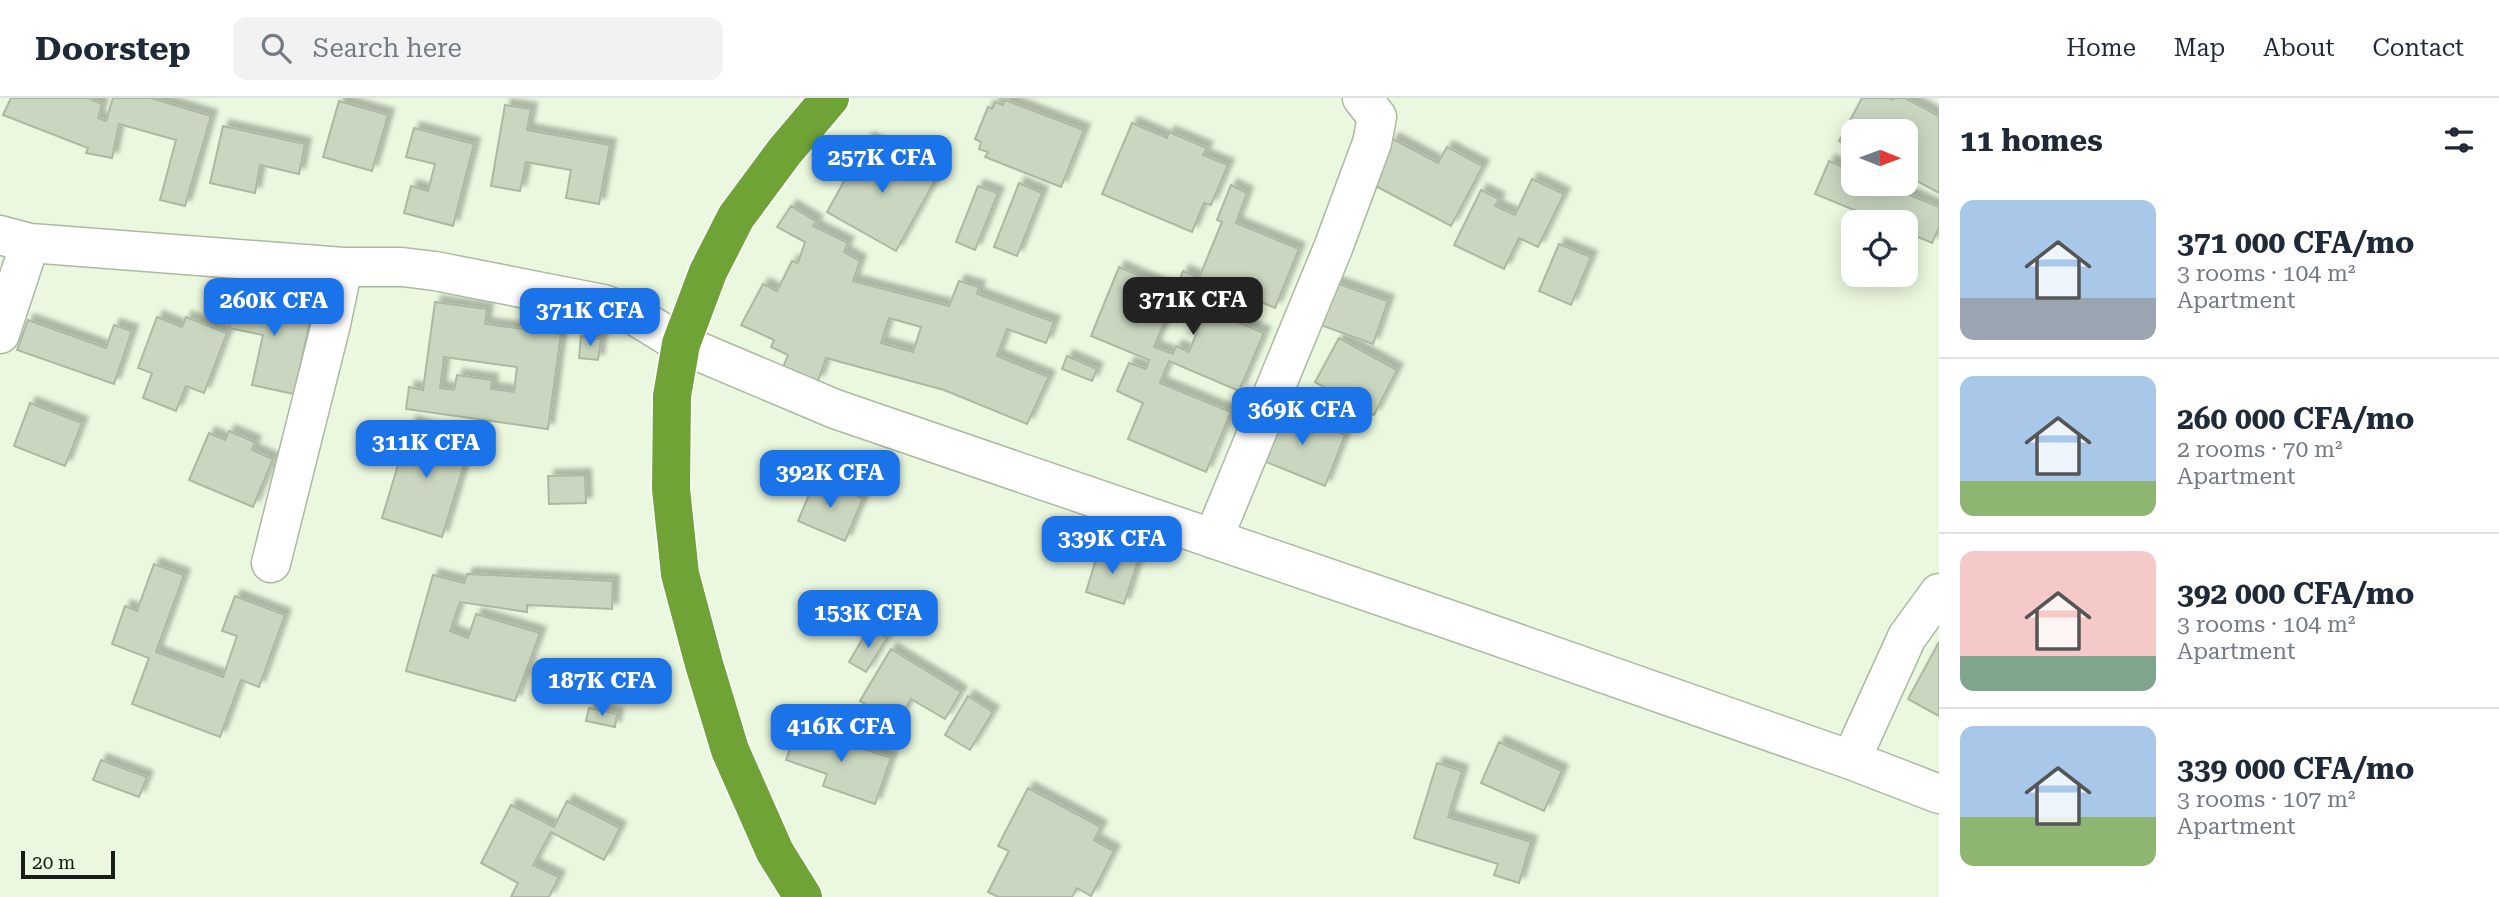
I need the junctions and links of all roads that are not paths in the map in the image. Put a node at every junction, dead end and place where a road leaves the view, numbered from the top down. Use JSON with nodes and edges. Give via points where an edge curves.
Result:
{"nodes":[{"id":1,"x":830,"y":98,"type":"edge"},
{"id":2,"x":1362,"y":98,"type":"edge"},
{"id":3,"x":15,"y":239,"type":"edge"},
{"id":4,"x":343,"y":267,"type":"junction"},
{"id":5,"x":0,"y":334,"type":"edge"},
{"id":6,"x":681,"y":344,"type":"junction"},
{"id":7,"x":1213,"y":539,"type":"junction"},
{"id":8,"x":271,"y":563,"type":"dead end"},
{"id":9,"x":1939,"y":593,"type":"edge"},
{"id":10,"x":1851,"y":760,"type":"junction"},
{"id":11,"x":1939,"y":794,"type":"edge"},
{"id":12,"x":775,"y":852,"type":"junction"},
{"id":13,"x":787,"y":897,"type":"edge"},
{"id":14,"x":803,"y":897,"type":"edge"}],
"edges":[{"from":1,"to":6,"type":"highway","via":[[736,217],[708,272]]},
{"from":2,"to":7,"type":"street","via":[[1377,117],[1372,143]]},
{"from":3,"to":4,"type":"street"},
{"from":3,"to":5,"type":"street"},
{"from":4,"to":6,"type":"street","via":[[435,271],[603,304],[634,315]]},
{"from":4,"to":8,"type":"street"},
{"from":6,"to":7,"type":"street","via":[[835,409]]},
{"from":6,"to":12,"type":"highway","via":[[672,396],[671,489],[680,574],[730,750]]},
{"from":7,"to":10,"type":"street"},
{"from":9,"to":10,"type":"street","via":[[1907,637]]},
{"from":10,"to":11,"type":"street"},
{"from":12,"to":13,"type":"street"},
{"from":12,"to":14,"type":"highway"}]}
